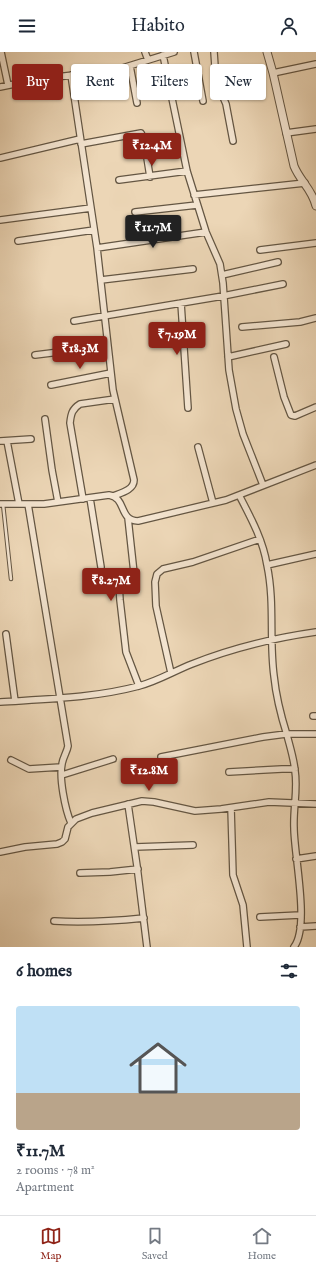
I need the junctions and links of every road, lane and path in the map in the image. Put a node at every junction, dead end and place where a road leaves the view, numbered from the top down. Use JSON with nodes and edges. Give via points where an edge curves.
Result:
{"nodes":[{"id":1,"x":1,"y":52,"type":"edge"},
{"id":2,"x":145,"y":52,"type":"edge"},
{"id":3,"x":174,"y":52,"type":"edge"},
{"id":4,"x":194,"y":52,"type":"edge"},
{"id":5,"x":214,"y":52,"type":"edge"},
{"id":6,"x":266,"y":52,"type":"edge"},
{"id":7,"x":163,"y":55,"type":"junction"},
{"id":8,"x":148,"y":60,"type":"junction"},
{"id":9,"x":316,"y":64,"type":"edge"},
{"id":10,"x":130,"y":66,"type":"joint"},
{"id":11,"x":273,"y":73,"type":"junction"},
{"id":12,"x":71,"y":75,"type":"edge"},
{"id":13,"x":8,"y":85,"type":"junction"},
{"id":14,"x":0,"y":87,"type":"edge"},
{"id":15,"x":74,"y":100,"type":"edge"},
{"id":16,"x":203,"y":101,"type":"dead end"},
{"id":17,"x":136,"y":103,"type":"dead end"},
{"id":18,"x":316,"y":129,"type":"edge"},
{"id":19,"x":286,"y":133,"type":"junction"},
{"id":20,"x":80,"y":141,"type":"junction"},
{"id":21,"x":233,"y":141,"type":"dead end"},
{"id":22,"x":0,"y":158,"type":"edge"},
{"id":23,"x":187,"y":172,"type":"junction"},
{"id":24,"x":150,"y":177,"type":"junction"},
{"id":25,"x":119,"y":180,"type":"dead end"},
{"id":26,"x":305,"y":183,"type":"junction"},
{"id":27,"x":194,"y":195,"type":"junction"},
{"id":28,"x":316,"y":202,"type":"edge"},
{"id":29,"x":197,"y":205,"type":"junction"},
{"id":30,"x":91,"y":208,"type":"junction"},
{"id":31,"x":135,"y":212,"type":"dead end"},
{"id":32,"x":0,"y":220,"type":"edge"},
{"id":33,"x":94,"y":230,"type":"junction"},
{"id":34,"x":206,"y":232,"type":"junction"},
{"id":35,"x":18,"y":241,"type":"dead end"},
{"id":36,"x":316,"y":243,"type":"edge"},
{"id":37,"x":97,"y":248,"type":"junction"},
{"id":38,"x":260,"y":250,"type":"dead end"},
{"id":39,"x":278,"y":262,"type":"dead end"},
{"id":40,"x":193,"y":269,"type":"dead end"},
{"id":41,"x":222,"y":274,"type":"junction"},
{"id":42,"x":101,"y":280,"type":"junction"},
{"id":43,"x":283,"y":284,"type":"dead end"},
{"id":44,"x":223,"y":296,"type":"junction"},
{"id":45,"x":181,"y":303,"type":"junction"},
{"id":46,"x":105,"y":316,"type":"junction"},
{"id":47,"x":316,"y":318,"type":"edge"},
{"id":48,"x":74,"y":321,"type":"dead end"},
{"id":49,"x":242,"y":327,"type":"dead end"},
{"id":50,"x":286,"y":344,"type":"dead end"},
{"id":51,"x":108,"y":346,"type":"junction"},
{"id":52,"x":35,"y":355,"type":"dead end"},
{"id":53,"x":228,"y":357,"type":"junction"},
{"id":54,"x":274,"y":358,"type":"dead end"},
{"id":55,"x":111,"y":373,"type":"junction"},
{"id":56,"x":51,"y":385,"type":"dead end"},
{"id":57,"x":115,"y":399,"type":"junction"},
{"id":58,"x":316,"y":407,"type":"edge"},
{"id":59,"x":188,"y":408,"type":"dead end"},
{"id":60,"x":45,"y":419,"type":"dead end"},
{"id":61,"x":32,"y":439,"type":"dead end"},
{"id":62,"x":0,"y":440,"type":"edge"},
{"id":63,"x":7,"y":441,"type":"junction"},
{"id":64,"x":198,"y":447,"type":"dead end"},
{"id":65,"x":316,"y":465,"type":"edge"},
{"id":66,"x":263,"y":485,"type":"junction"},
{"id":67,"x":239,"y":495,"type":"junction"},
{"id":68,"x":113,"y":496,"type":"junction"},
{"id":69,"x":90,"y":498,"type":"junction"},
{"id":70,"x":82,"y":499,"type":"junction"},
{"id":71,"x":58,"y":502,"type":"junction"},
{"id":72,"x":213,"y":503,"type":"junction"},
{"id":73,"x":1,"y":504,"type":"edge"},
{"id":74,"x":18,"y":504,"type":"junction"},
{"id":75,"x":28,"y":504,"type":"junction"},
{"id":76,"x":128,"y":518,"type":"junction"},
{"id":77,"x":260,"y":539,"type":"junction"},
{"id":78,"x":316,"y":554,"type":"edge"},
{"id":79,"x":268,"y":565,"type":"junction"},
{"id":80,"x":101,"y":567,"type":"dead end"},
{"id":81,"x":11,"y":579,"type":"dead end"},
{"id":82,"x":316,"y":632,"type":"edge"},
{"id":83,"x":6,"y":634,"type":"dead end"},
{"id":84,"x":272,"y":640,"type":"junction"},
{"id":85,"x":172,"y":673,"type":"junction"},
{"id":86,"x":139,"y":686,"type":"junction"},
{"id":87,"x":60,"y":698,"type":"junction"},
{"id":88,"x":15,"y":701,"type":"junction"},
{"id":89,"x":0,"y":702,"type":"edge"},
{"id":90,"x":286,"y":734,"type":"junction"},
{"id":91,"x":316,"y":734,"type":"edge"},
{"id":92,"x":161,"y":757,"type":"dead end"},
{"id":93,"x":113,"y":759,"type":"dead end"},
{"id":94,"x":11,"y":760,"type":"dead end"},
{"id":95,"x":62,"y":768,"type":"junction"},
{"id":96,"x":295,"y":769,"type":"junction"},
{"id":97,"x":229,"y":772,"type":"dead end"},
{"id":98,"x":62,"y":775,"type":"junction"},
{"id":99,"x":294,"y":802,"type":"junction"},
{"id":100,"x":128,"y":804,"type":"junction"},
{"id":101,"x":316,"y":804,"type":"edge"},
{"id":102,"x":231,"y":808,"type":"junction"},
{"id":103,"x":71,"y":823,"type":"junction"},
{"id":104,"x":193,"y":845,"type":"dead end"},
{"id":105,"x":135,"y":847,"type":"junction"},
{"id":106,"x":0,"y":852,"type":"edge"},
{"id":107,"x":316,"y":856,"type":"edge"},
{"id":108,"x":296,"y":859,"type":"junction"},
{"id":109,"x":138,"y":869,"type":"junction"},
{"id":110,"x":80,"y":873,"type":"dead end"},
{"id":111,"x":300,"y":915,"type":"junction"},
{"id":112,"x":260,"y":917,"type":"dead end"},
{"id":113,"x":144,"y":918,"type":"junction"},
{"id":114,"x":54,"y":921,"type":"dead end"},
{"id":115,"x":316,"y":926,"type":"edge"},
{"id":116,"x":300,"y":927,"type":"junction"},
{"id":117,"x":147,"y":947,"type":"edge"},
{"id":118,"x":247,"y":947,"type":"edge"},
{"id":119,"x":294,"y":947,"type":"edge"}],
"edges":[{"from":1,"to":13,"type":"street"},
{"from":2,"to":8,"type":"street"},
{"from":3,"to":7,"type":"street"},
{"from":4,"to":16,"type":"street"},
{"from":5,"to":21,"type":"street","via":[[216,81],[226,104]]},
{"from":6,"to":11,"type":"street"},
{"from":7,"to":8,"type":"street"},
{"from":7,"to":23,"type":"street"},
{"from":8,"to":10,"type":"street"},
{"from":9,"to":11,"type":"street"},
{"from":10,"to":17,"type":"street"},
{"from":11,"to":19,"type":"street"},
{"from":12,"to":13,"type":"street"},
{"from":13,"to":14,"type":"street"},
{"from":15,"to":20,"type":"street"},
{"from":18,"to":19,"type":"street"},
{"from":19,"to":26,"type":"street","via":[[294,166]]},
{"from":20,"to":22,"type":"street"},
{"from":20,"to":24,"type":"street","via":[[141,134]]},
{"from":20,"to":30,"type":"street"},
{"from":23,"to":24,"type":"street"},
{"from":23,"to":27,"type":"street"},
{"from":24,"to":25,"type":"street"},
{"from":26,"to":27,"type":"street"},
{"from":26,"to":28,"type":"street"},
{"from":27,"to":29,"type":"street"},
{"from":29,"to":31,"type":"street"},
{"from":29,"to":34,"type":"street"},
{"from":30,"to":32,"type":"street"},
{"from":30,"to":33,"type":"street"},
{"from":33,"to":35,"type":"street"},
{"from":33,"to":37,"type":"street"},
{"from":34,"to":37,"type":"street"},
{"from":34,"to":41,"type":"street","via":[[217,254]]},
{"from":36,"to":38,"type":"street"},
{"from":37,"to":42,"type":"street"},
{"from":39,"to":41,"type":"street"},
{"from":40,"to":42,"type":"street"},
{"from":41,"to":44,"type":"street"},
{"from":42,"to":46,"type":"street"},
{"from":43,"to":44,"type":"street"},
{"from":44,"to":45,"type":"street"},
{"from":44,"to":53,"type":"street"},
{"from":45,"to":46,"type":"street"},
{"from":45,"to":59,"type":"street"},
{"from":46,"to":48,"type":"street"},
{"from":46,"to":51,"type":"street"},
{"from":47,"to":49,"type":"street","via":[[300,322]]},
{"from":50,"to":53,"type":"street"},
{"from":51,"to":52,"type":"street"},
{"from":51,"to":55,"type":"street"},
{"from":53,"to":66,"type":"street","via":[[239,421]]},
{"from":54,"to":58,"type":"street","via":[[291,415],[296,416]]},
{"from":55,"to":56,"type":"street"},
{"from":55,"to":57,"type":"street"},
{"from":57,"to":68,"type":"street","via":[[134,484]]},
{"from":57,"to":70,"type":"street","via":[[80,404],[72,412],[70,423]]},
{"from":60,"to":71,"type":"street"},
{"from":61,"to":63,"type":"street"},
{"from":62,"to":63,"type":"street"},
{"from":63,"to":74,"type":"street"},
{"from":64,"to":72,"type":"street"},
{"from":65,"to":66,"type":"street"},
{"from":66,"to":67,"type":"street"},
{"from":67,"to":72,"type":"street"},
{"from":67,"to":77,"type":"street"},
{"from":68,"to":69,"type":"street"},
{"from":68,"to":76,"type":"street","via":[[118,499]]},
{"from":69,"to":70,"type":"street"},
{"from":69,"to":80,"type":"street"},
{"from":70,"to":71,"type":"street"},
{"from":71,"to":75,"type":"street"},
{"from":72,"to":76,"type":"street","via":[[146,520]]},
{"from":73,"to":74,"type":"street"},
{"from":73,"to":81,"type":"lane"},
{"from":74,"to":75,"type":"street"},
{"from":75,"to":87,"type":"street"},
{"from":76,"to":86,"type":"street","via":[[134,573],[119,584],[120,600],[126,652]]},
{"from":77,"to":79,"type":"street"},
{"from":77,"to":85,"type":"street","via":[[163,569],[157,574],[154,582],[156,606]]},
{"from":78,"to":79,"type":"street"},
{"from":79,"to":84,"type":"street"},
{"from":82,"to":84,"type":"street"},
{"from":83,"to":88,"type":"street"},
{"from":84,"to":85,"type":"street","via":[[206,659]]},
{"from":84,"to":90,"type":"street","via":[[276,689]]},
{"from":85,"to":86,"type":"street"},
{"from":86,"to":87,"type":"street"},
{"from":87,"to":88,"type":"street"},
{"from":87,"to":95,"type":"street","via":[[68,746]]},
{"from":88,"to":89,"type":"street"},
{"from":90,"to":91,"type":"street"},
{"from":90,"to":92,"type":"street"},
{"from":90,"to":96,"type":"street"},
{"from":93,"to":98,"type":"street"},
{"from":94,"to":95,"type":"street","via":[[29,769]]},
{"from":95,"to":98,"type":"street"},
{"from":96,"to":97,"type":"street"},
{"from":96,"to":99,"type":"street"},
{"from":98,"to":103,"type":"street","via":[[66,809]]},
{"from":99,"to":101,"type":"street"},
{"from":99,"to":102,"type":"street","via":[[269,802]]},
{"from":99,"to":108,"type":"street"},
{"from":100,"to":102,"type":"street","via":[[148,801],[195,811]]},
{"from":100,"to":103,"type":"street","via":[[83,815]]},
{"from":100,"to":105,"type":"street"},
{"from":102,"to":118,"type":"street","via":[[233,875],[243,905]]},
{"from":103,"to":106,"type":"street","via":[[62,842]]},
{"from":104,"to":105,"type":"street"},
{"from":105,"to":109,"type":"street"},
{"from":107,"to":108,"type":"street"},
{"from":108,"to":111,"type":"street"},
{"from":109,"to":110,"type":"street"},
{"from":109,"to":113,"type":"street"},
{"from":111,"to":112,"type":"street"},
{"from":111,"to":116,"type":"street"},
{"from":113,"to":114,"type":"street","via":[[104,922]]},
{"from":113,"to":117,"type":"street"},
{"from":115,"to":116,"type":"street"},
{"from":116,"to":119,"type":"street"}]}
